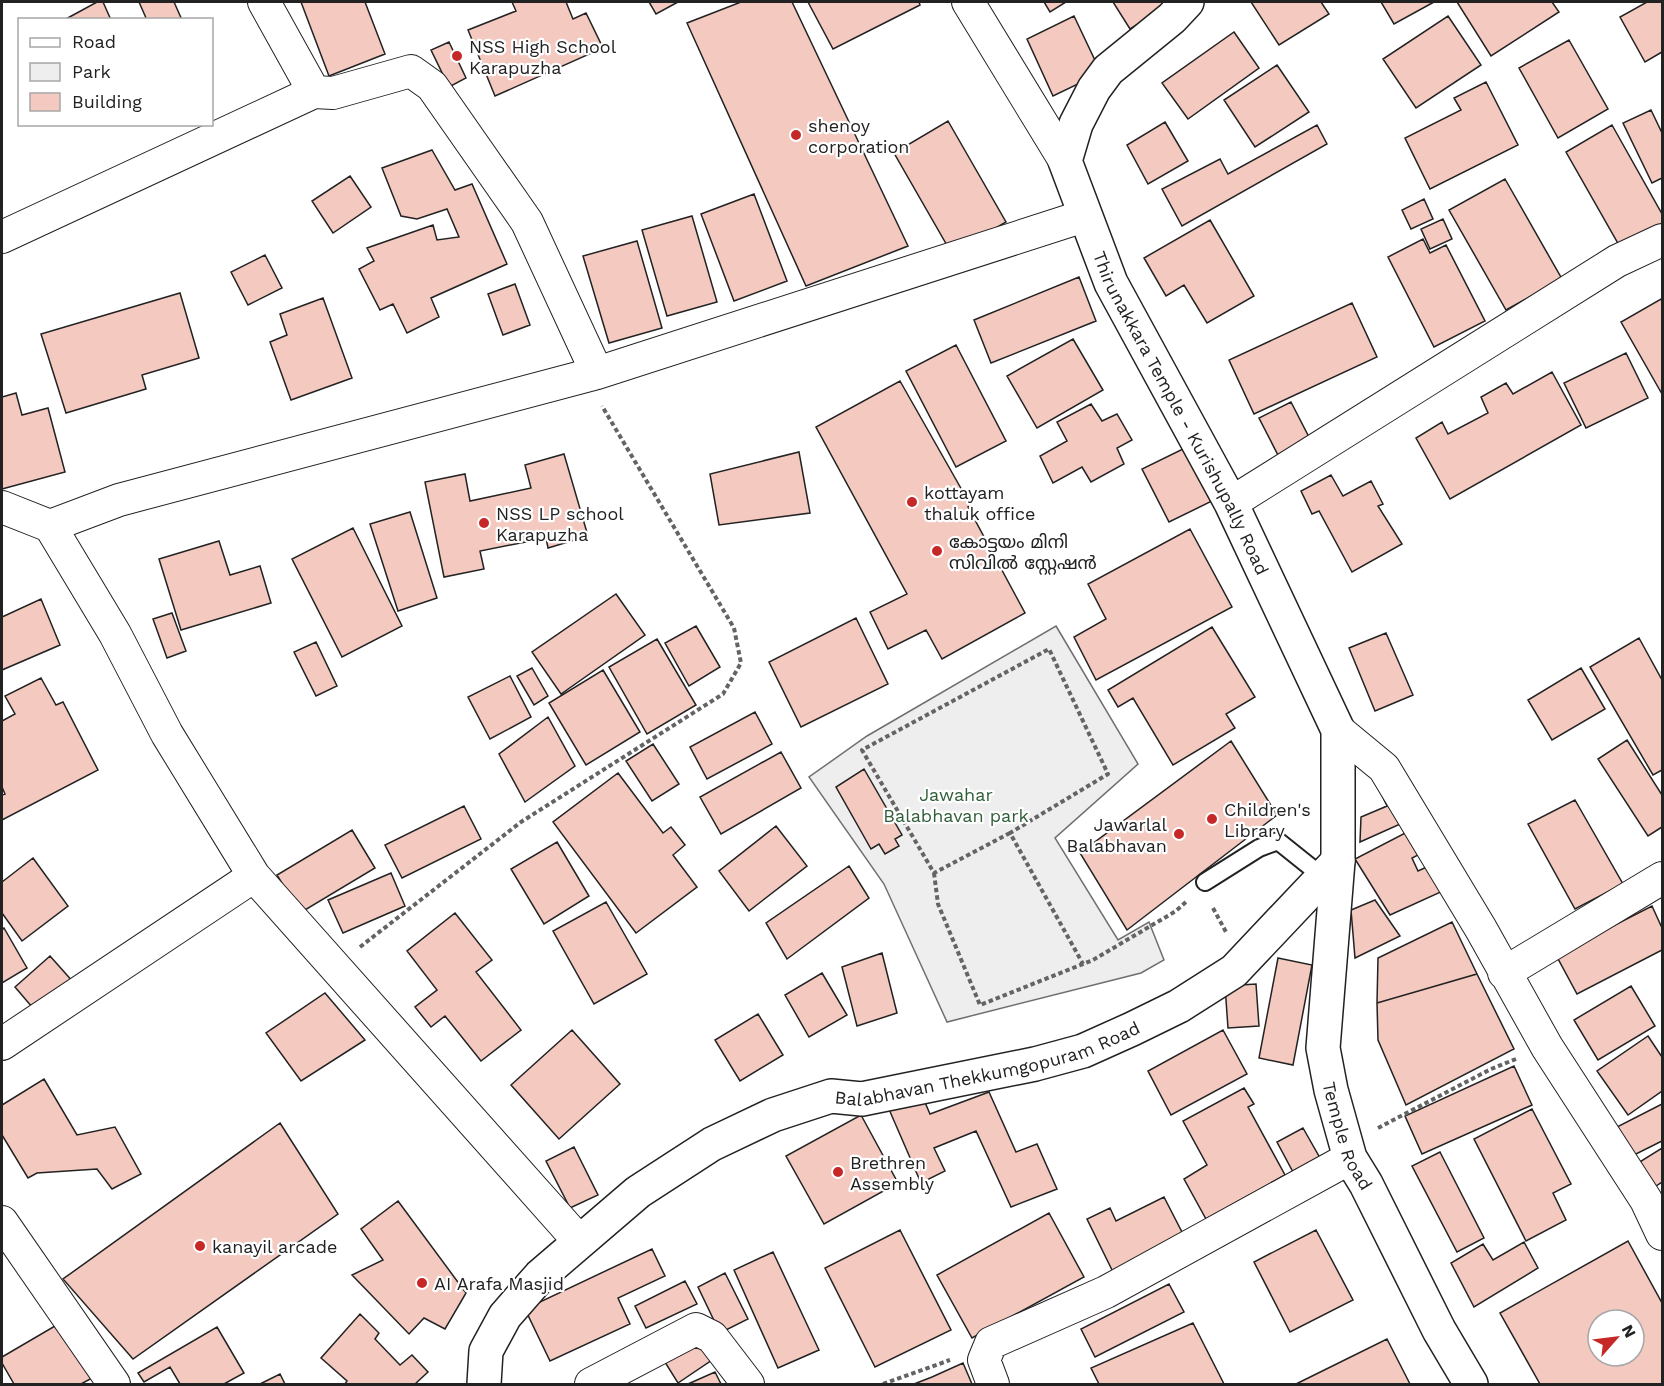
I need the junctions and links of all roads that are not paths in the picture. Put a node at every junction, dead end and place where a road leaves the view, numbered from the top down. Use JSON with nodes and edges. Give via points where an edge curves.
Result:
{"nodes":[{"id":1,"x":264,"y":2,"type":"edge"},
{"id":2,"x":968,"y":2,"type":"edge"},
{"id":3,"x":1187,"y":2,"type":"edge"},
{"id":4,"x":314,"y":92,"type":"junction"},
{"id":5,"x":1065,"y":162,"type":"junction"},
{"id":6,"x":1084,"y":216,"type":"junction"},
{"id":7,"x":2,"y":237,"type":"edge"},
{"id":8,"x":1662,"y":240,"type":"edge"},
{"id":9,"x":591,"y":375,"type":"junction"},
{"id":10,"x":1231,"y":503,"type":"junction"},
{"id":11,"x":2,"y":507,"type":"edge"},
{"id":12,"x":50,"y":525,"type":"junction"},
{"id":13,"x":1338,"y":730,"type":"junction"},
{"id":14,"x":1330,"y":869,"type":"junction"},
{"id":15,"x":254,"y":876,"type":"junction"},
{"id":16,"x":1662,"y":878,"type":"edge"},
{"id":17,"x":1205,"y":882,"type":"dead end"},
{"id":18,"x":1504,"y":973,"type":"junction"},
{"id":19,"x":2,"y":1044,"type":"edge"},
{"id":20,"x":1347,"y":1152,"type":"junction"},
{"id":21,"x":1654,"y":1195,"type":"edge"},
{"id":22,"x":2,"y":1222,"type":"edge"},
{"id":23,"x":1662,"y":1234,"type":"edge"},
{"id":24,"x":579,"y":1241,"type":"junction"},
{"id":25,"x":114,"y":1384,"type":"edge"},
{"id":26,"x":484,"y":1384,"type":"edge"},
{"id":27,"x":591,"y":1384,"type":"edge"},
{"id":28,"x":748,"y":1384,"type":"edge"},
{"id":29,"x":993,"y":1384,"type":"edge"},
{"id":30,"x":1471,"y":1384,"type":"edge"}],
"edges":[{"from":1,"to":4,"type":"street"},
{"from":2,"to":5,"type":"street"},
{"from":3,"to":5,"type":"main road","via":[[1134,46],[1101,80],[1076,124]]},
{"from":4,"to":7,"type":"street"},
{"from":4,"to":9,"type":"street","via":[[333,93],[411,71],[432,86],[527,222]]},
{"from":5,"to":6,"type":"main road","name":"Thirunakkara Temple - Kurishupally Road"},
{"from":6,"to":9,"type":"street"},
{"from":6,"to":10,"type":"main road","name":"Thirunakkara Temple - Kurishupally Road","via":[[1111,283]]},
{"from":8,"to":10,"type":"street","via":[[1617,261]]},
{"from":9,"to":12,"type":"street","via":[[119,500]]},
{"from":10,"to":13,"type":"main road","name":"Thirunakkara Temple - Kurishupally Road"},
{"from":11,"to":12,"type":"street"},
{"from":12,"to":15,"type":"street","via":[[115,634],[167,734]]},
{"from":13,"to":14,"type":"main road","name":"Thirunakkara Temple - Kurishupally Road"},
{"from":13,"to":18,"type":"street","via":[[1384,768]]},
{"from":14,"to":17,"type":"lane","via":[[1278,841],[1259,848]]},
{"from":14,"to":20,"type":"main road","name":"Temple Road","via":[[1323,1048]]},
{"from":14,"to":24,"type":"main road","name":"Balabhavan Thekkumgopuram Road","via":[[1234,972],[1142,1025],[1083,1051],[1035,1064],[862,1099],[831,1096],[773,1115],[712,1144],[638,1192]]},
{"from":15,"to":19,"type":"street"},
{"from":15,"to":24,"type":"street"},
{"from":16,"to":18,"type":"street"},
{"from":18,"to":21,"type":"street","via":[[1547,1047]]},
{"from":20,"to":29,"type":"street","via":[[1106,1292],[991,1344],[984,1360]]},
{"from":20,"to":30,"type":"main road","name":"Temple Road"},
{"from":21,"to":23,"type":"street"},
{"from":22,"to":25,"type":"street"},
{"from":24,"to":26,"type":"main road","name":"Balabhavan Thekkumgopuram Road","via":[[540,1276],[505,1316],[486,1351]]},
{"from":27,"to":28,"type":"street","via":[[696,1329],[712,1337]]}]}
